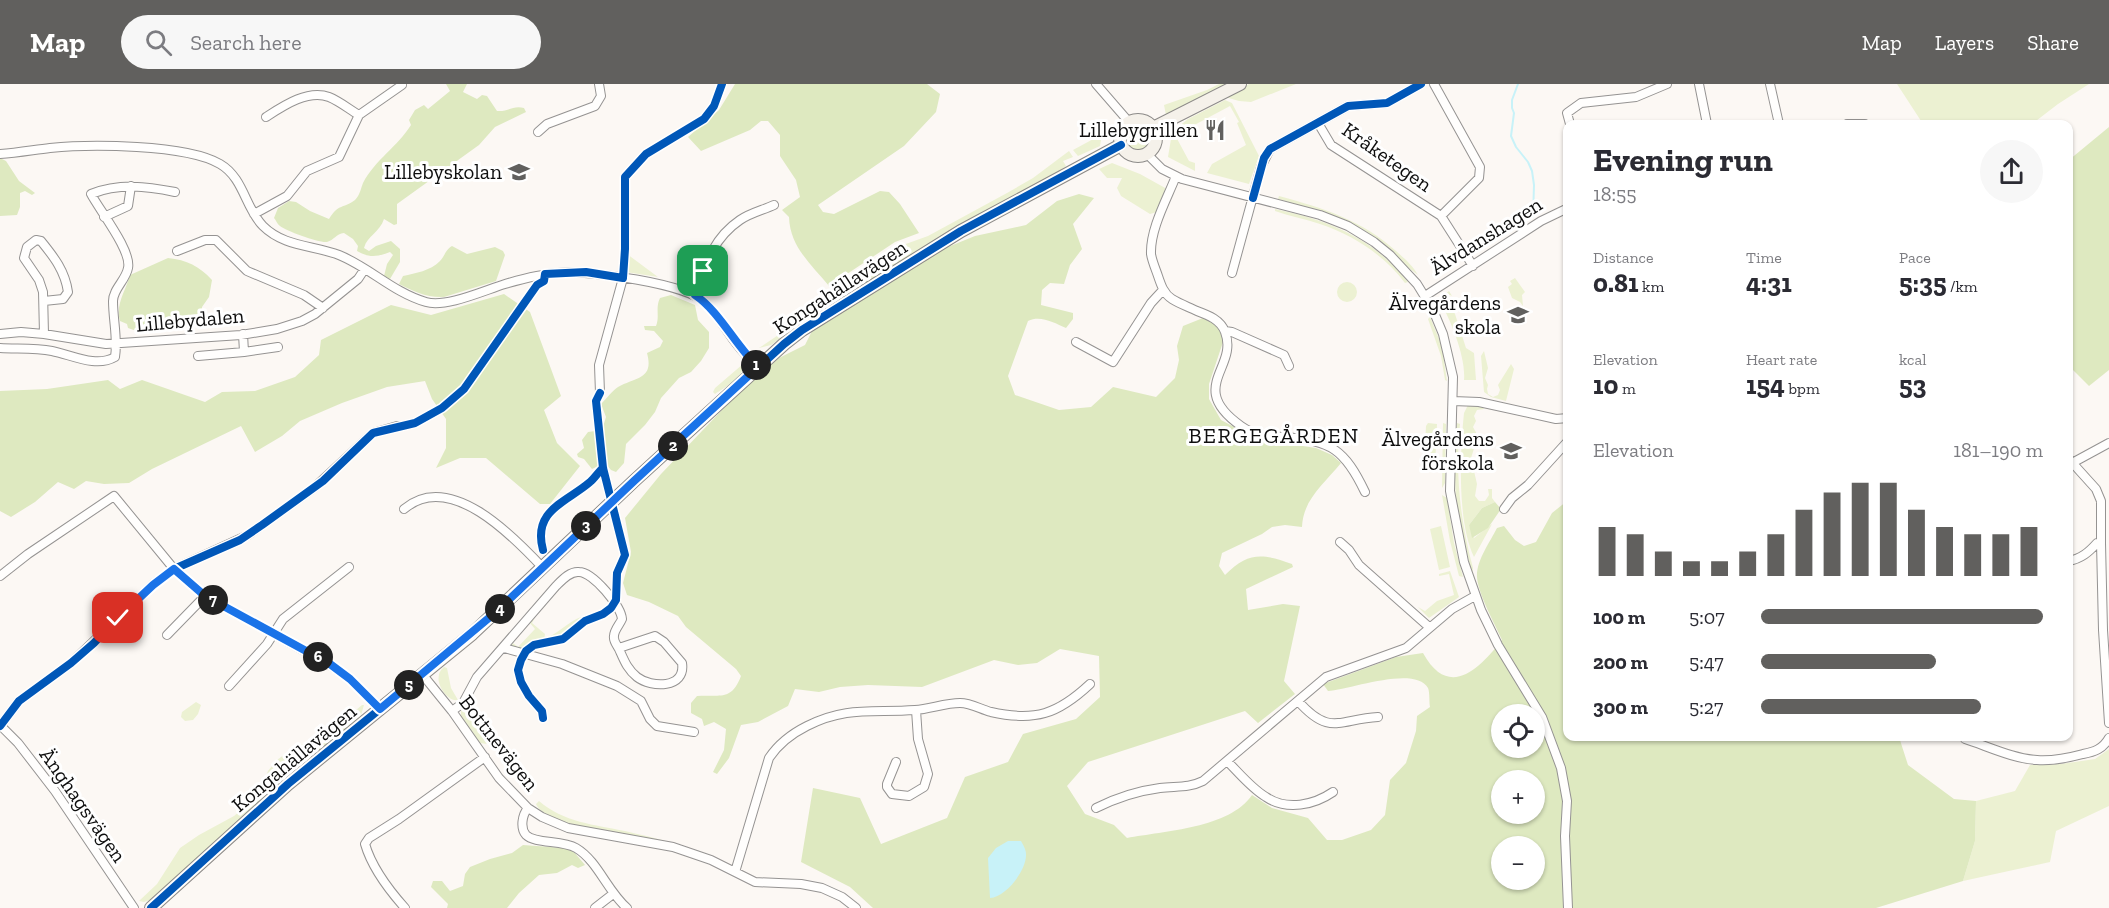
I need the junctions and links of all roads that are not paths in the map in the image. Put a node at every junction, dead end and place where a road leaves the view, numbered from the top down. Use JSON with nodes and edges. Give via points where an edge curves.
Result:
{"nodes":[{"id":1,"x":599,"y":84,"type":"edge"},
{"id":2,"x":1096,"y":84,"type":"edge"},
{"id":3,"x":1240,"y":84,"type":"edge"},
{"id":4,"x":1422,"y":84,"type":"edge"},
{"id":5,"x":1434,"y":84,"type":"edge"},
{"id":6,"x":1667,"y":84,"type":"edge"},
{"id":7,"x":1699,"y":84,"type":"edge"},
{"id":8,"x":1770,"y":84,"type":"edge"},
{"id":9,"x":402,"y":85,"type":"edge"},
{"id":10,"x":359,"y":115,"type":"junction"},
{"id":11,"x":266,"y":117,"type":"dead end"},
{"id":12,"x":1569,"y":120,"type":"edge"},
{"id":13,"x":1706,"y":120,"type":"edge"},
{"id":14,"x":1778,"y":120,"type":"edge"},
{"id":15,"x":1129,"y":122,"type":"junction"},
{"id":16,"x":1318,"y":123,"type":"junction"},
{"id":17,"x":1153,"y":128,"type":"junction"},
{"id":18,"x":538,"y":132,"type":"dead end"},
{"id":19,"x":1121,"y":145,"type":"junction"},
{"id":20,"x":0,"y":148,"type":"edge"},
{"id":21,"x":1146,"y":153,"type":"junction"},
{"id":22,"x":0,"y":154,"type":"edge"},
{"id":23,"x":1176,"y":176,"type":"junction"},
{"id":24,"x":131,"y":186,"type":"junction"},
{"id":25,"x":175,"y":192,"type":"dead end"},
{"id":26,"x":1253,"y":198,"type":"junction"},
{"id":27,"x":774,"y":205,"type":"dead end"},
{"id":28,"x":1563,"y":210,"type":"edge"},
{"id":29,"x":254,"y":214,"type":"junction"},
{"id":30,"x":1441,"y":216,"type":"junction"},
{"id":31,"x":104,"y":217,"type":"junction"},
{"id":32,"x":177,"y":250,"type":"dead end"},
{"id":33,"x":1473,"y":266,"type":"junction"},
{"id":34,"x":364,"y":270,"type":"junction"},
{"id":35,"x":1232,"y":273,"type":"dead end"},
{"id":36,"x":623,"y":278,"type":"junction"},
{"id":37,"x":1163,"y":290,"type":"junction"},
{"id":38,"x":695,"y":295,"type":"junction"},
{"id":39,"x":1425,"y":296,"type":"junction"},
{"id":40,"x":44,"y":302,"type":"junction"},
{"id":41,"x":323,"y":308,"type":"junction"},
{"id":42,"x":1225,"y":331,"type":"junction"},
{"id":43,"x":0,"y":333,"type":"edge"},
{"id":44,"x":44,"y":334,"type":"junction"},
{"id":45,"x":243,"y":334,"type":"junction"},
{"id":46,"x":1076,"y":342,"type":"dead end"},
{"id":47,"x":116,"y":344,"type":"junction"},
{"id":48,"x":278,"y":347,"type":"dead end"},
{"id":49,"x":0,"y":348,"type":"edge"},
{"id":50,"x":244,"y":352,"type":"junction"},
{"id":51,"x":198,"y":356,"type":"dead end"},
{"id":52,"x":1289,"y":366,"type":"dead end"},
{"id":53,"x":758,"y":367,"type":"junction"},
{"id":54,"x":600,"y":393,"type":"dead end"},
{"id":55,"x":1453,"y":401,"type":"junction"},
{"id":56,"x":1563,"y":418,"type":"edge"},
{"id":57,"x":396,"y":426,"type":"dead end"},
{"id":58,"x":2109,"y":443,"type":"edge"},
{"id":59,"x":1563,"y":446,"type":"edge"},
{"id":60,"x":2073,"y":459,"type":"edge"},
{"id":61,"x":2073,"y":462,"type":"edge"},
{"id":62,"x":1365,"y":492,"type":"dead end"},
{"id":63,"x":404,"y":509,"type":"dead end"},
{"id":64,"x":1504,"y":509,"type":"dead end"},
{"id":65,"x":1340,"y":542,"type":"dead end"},
{"id":66,"x":2101,"y":543,"type":"junction"},
{"id":67,"x":2073,"y":560,"type":"edge"},
{"id":68,"x":349,"y":567,"type":"dead end"},
{"id":69,"x":543,"y":568,"type":"junction"},
{"id":70,"x":174,"y":569,"type":"junction"},
{"id":71,"x":0,"y":576,"type":"edge"},
{"id":72,"x":205,"y":596,"type":"junction"},
{"id":73,"x":1475,"y":596,"type":"junction"},
{"id":74,"x":1429,"y":627,"type":"junction"},
{"id":75,"x":274,"y":633,"type":"junction"},
{"id":76,"x":167,"y":635,"type":"dead end"},
{"id":77,"x":504,"y":648,"type":"junction"},
{"id":78,"x":619,"y":648,"type":"junction"},
{"id":79,"x":422,"y":674,"type":"junction"},
{"id":80,"x":1090,"y":684,"type":"dead end"},
{"id":81,"x":229,"y":686,"type":"dead end"},
{"id":82,"x":1298,"y":701,"type":"junction"},
{"id":83,"x":380,"y":709,"type":"junction"},
{"id":84,"x":916,"y":710,"type":"junction"},
{"id":85,"x":452,"y":711,"type":"junction"},
{"id":86,"x":1378,"y":717,"type":"dead end"},
{"id":87,"x":2109,"y":723,"type":"edge"},
{"id":88,"x":0,"y":725,"type":"edge"},
{"id":89,"x":694,"y":732,"type":"dead end"},
{"id":90,"x":2109,"y":738,"type":"edge"},
{"id":91,"x":1971,"y":741,"type":"edge"},
{"id":92,"x":485,"y":757,"type":"junction"},
{"id":93,"x":1227,"y":761,"type":"junction"},
{"id":94,"x":896,"y":762,"type":"dead end"},
{"id":95,"x":1333,"y":792,"type":"dead end"},
{"id":96,"x":528,"y":808,"type":"junction"},
{"id":97,"x":1096,"y":808,"type":"dead end"},
{"id":98,"x":735,"y":872,"type":"junction"},
{"id":99,"x":613,"y":894,"type":"junction"},
{"id":100,"x":134,"y":908,"type":"edge"},
{"id":101,"x":151,"y":908,"type":"edge"},
{"id":102,"x":405,"y":908,"type":"edge"},
{"id":103,"x":595,"y":908,"type":"edge"},
{"id":104,"x":627,"y":908,"type":"edge"},
{"id":105,"x":856,"y":908,"type":"edge"},
{"id":106,"x":1568,"y":908,"type":"edge"}],
"edges":[{"from":1,"to":18,"type":"street","via":[[601,96],[595,106],[547,124]]},
{"from":2,"to":15,"type":"street"},
{"from":3,"to":17,"type":"street"},
{"from":4,"to":16,"type":"street","name":"Kråketegen","via":[[1387,103],[1348,106]]},
{"from":5,"to":30,"type":"street","name":"Kråketegen","via":[[1480,167],[1479,178]]},
{"from":6,"to":12,"type":"street","via":[[1636,97],[1581,103],[1567,113]]},
{"from":7,"to":13,"type":"street"},
{"from":8,"to":14,"type":"street"},
{"from":9,"to":10,"type":"street"},
{"from":10,"to":11,"type":"street","via":[[328,96],[309,96]]},
{"from":10,"to":29,"type":"street","via":[[339,157],[307,171],[287,196]]},
{"from":15,"to":17,"type":"street","via":[[1142,120]]},
{"from":15,"to":19,"type":"street","via":[[1120,132]]},
{"from":16,"to":26,"type":"street","name":"Kråketegen","via":[[1270,149]]},
{"from":16,"to":30,"type":"street","name":"Kråketegen","via":[[1331,144]]},
{"from":17,"to":21,"type":"street","via":[[1155,142]]},
{"from":19,"to":21,"type":"street","via":[[1134,155]]},
{"from":19,"to":53,"type":"street","name":"Kongahällavägen","via":[[924,253],[802,330]]},
{"from":20,"to":22,"type":"street"},
{"from":21,"to":23,"type":"street"},
{"from":22,"to":29,"type":"street","via":[[76,146],[191,154],[210,159],[229,171]]},
{"from":23,"to":26,"type":"street"},
{"from":23,"to":37,"type":"street","via":[[1157,221],[1151,255]]},
{"from":24,"to":25,"type":"street"},
{"from":24,"to":31,"type":"street","via":[[128,206]]},
{"from":24,"to":31,"type":"street","via":[[91,194]]},
{"from":26,"to":35,"type":"street","name":"Kråketegen"},
{"from":26,"to":39,"type":"street","via":[[1320,215],[1361,234],[1390,255]]},
{"from":27,"to":38,"type":"street","via":[[741,219],[714,244]]},
{"from":28,"to":33,"type":"street","name":"Älvdanshagen","via":[[1540,221]]},
{"from":29,"to":34,"type":"street","via":[[264,227],[286,241],[337,255]]},
{"from":30,"to":33,"type":"street","name":"Kråketegen"},
{"from":31,"to":47,"type":"street","via":[[120,238],[129,262],[113,299]]},
{"from":32,"to":41,"type":"street","via":[[216,240],[247,271],[304,295]]},
{"from":33,"to":39,"type":"street","name":"Älvdanshagen"},
{"from":34,"to":36,"type":"street","via":[[414,298],[435,304],[559,273]]},
{"from":34,"to":41,"type":"street","name":"Lillebydalen"},
{"from":36,"to":38,"type":"street"},
{"from":36,"to":54,"type":"street","via":[[599,366]]},
{"from":37,"to":42,"type":"street","via":[[1171,298],[1212,317]]},
{"from":37,"to":46,"type":"street","via":[[1113,362]]},
{"from":38,"to":53,"type":"street","via":[[706,303]]},
{"from":39,"to":55,"type":"street","via":[[1445,341]]},
{"from":40,"to":40,"type":"street","via":[[39,280],[24,258],[27,247],[36,240],[41,241],[60,267],[68,292],[63,299]]},
{"from":40,"to":44,"type":"street"},
{"from":41,"to":45,"type":"street","name":"Lillebydalen","via":[[294,324]]},
{"from":42,"to":52,"type":"street","via":[[1284,355]]},
{"from":42,"to":62,"type":"street","via":[[1226,351],[1215,393],[1227,414],[1252,432],[1332,447],[1347,459]]},
{"from":43,"to":44,"type":"street","name":"Lillebydalen"},
{"from":44,"to":47,"type":"street","name":"Lillebydalen"},
{"from":45,"to":47,"type":"street","name":"Lillebydalen"},
{"from":45,"to":50,"type":"street"},
{"from":47,"to":49,"type":"street","via":[[115,357],[106,362],[53,351]]},
{"from":48,"to":50,"type":"street"},
{"from":50,"to":51,"type":"street"},
{"from":53,"to":69,"type":"street","name":"Kongahällavägen"},
{"from":55,"to":56,"type":"street","via":[[1479,402]]},
{"from":55,"to":73,"type":"street","via":[[1450,491]]},
{"from":57,"to":70,"type":"street","via":[[373,433],[315,488],[248,535]]},
{"from":58,"to":60,"type":"street"},
{"from":59,"to":64,"type":"street"},
{"from":61,"to":66,"type":"street","via":[[2101,501]]},
{"from":63,"to":69,"type":"street","via":[[426,496],[473,507]]},
{"from":65,"to":74,"type":"street","via":[[1359,565]]},
{"from":66,"to":67,"type":"street"},
{"from":66,"to":87,"type":"street"},
{"from":68,"to":75,"type":"street","via":[[283,619]]},
{"from":69,"to":79,"type":"street","name":"Kongahällavägen"},
{"from":70,"to":71,"type":"street","via":[[114,496]]},
{"from":70,"to":72,"type":"street"},
{"from":70,"to":88,"type":"street","via":[[131,604],[71,663],[19,701]]},
{"from":72,"to":75,"type":"street"},
{"from":72,"to":76,"type":"street"},
{"from":73,"to":74,"type":"street"},
{"from":73,"to":106,"type":"street","via":[[1498,645],[1542,717],[1561,768],[1567,801]]},
{"from":74,"to":82,"type":"street","via":[[1406,648],[1326,677]]},
{"from":75,"to":81,"type":"street"},
{"from":75,"to":83,"type":"street","via":[[330,664]]},
{"from":77,"to":78,"type":"street","via":[[556,586],[568,574],[579,571],[593,577],[621,613],[614,635]]},
{"from":77,"to":85,"type":"street","via":[[477,677],[463,704]]},
{"from":77,"to":89,"type":"street","via":[[562,664],[616,686],[641,701],[657,726]]},
{"from":78,"to":78,"type":"street","via":[[630,670],[643,680],[665,684],[681,674],[682,663],[655,636]]},
{"from":79,"to":83,"type":"street","name":"Kongahällavägen"},
{"from":79,"to":85,"type":"street","name":"Bottnevägen"},
{"from":80,"to":84,"type":"street","via":[[1065,706],[1033,716],[1019,717],[962,703]]},
{"from":82,"to":86,"type":"street","via":[[1314,717],[1329,723]]},
{"from":82,"to":93,"type":"street"},
{"from":83,"to":101,"type":"street","name":"Kongahällavägen","via":[[273,797]]},
{"from":84,"to":94,"type":"street","via":[[918,738],[928,774],[924,787],[909,796],[892,794],[887,784]]},
{"from":84,"to":98,"type":"street","via":[[840,713],[793,733],[769,759]]},
{"from":85,"to":92,"type":"street","name":"Bottnevägen"},
{"from":88,"to":100,"type":"street","name":"Änghagsvägen","via":[[55,791]]},
{"from":90,"to":91,"type":"street","via":[[2105,746],[2092,752],[2037,761]]},
{"from":92,"to":96,"type":"street","name":"Bottnevägen"},
{"from":92,"to":102,"type":"street","via":[[365,844],[380,875]]},
{"from":93,"to":95,"type":"street","via":[[1265,797],[1281,804],[1294,806],[1321,800]]},
{"from":93,"to":97,"type":"street","via":[[1194,786],[1127,795]]},
{"from":96,"to":98,"type":"street","via":[[562,826],[673,847]]},
{"from":96,"to":99,"type":"street","name":"Bottnevägen","via":[[523,818],[527,835],[565,843],[581,851]]},
{"from":98,"to":105,"type":"street","via":[[755,882],[822,888]]},
{"from":99,"to":103,"type":"street"},
{"from":99,"to":104,"type":"street","name":"Bottnevägen"}]}
